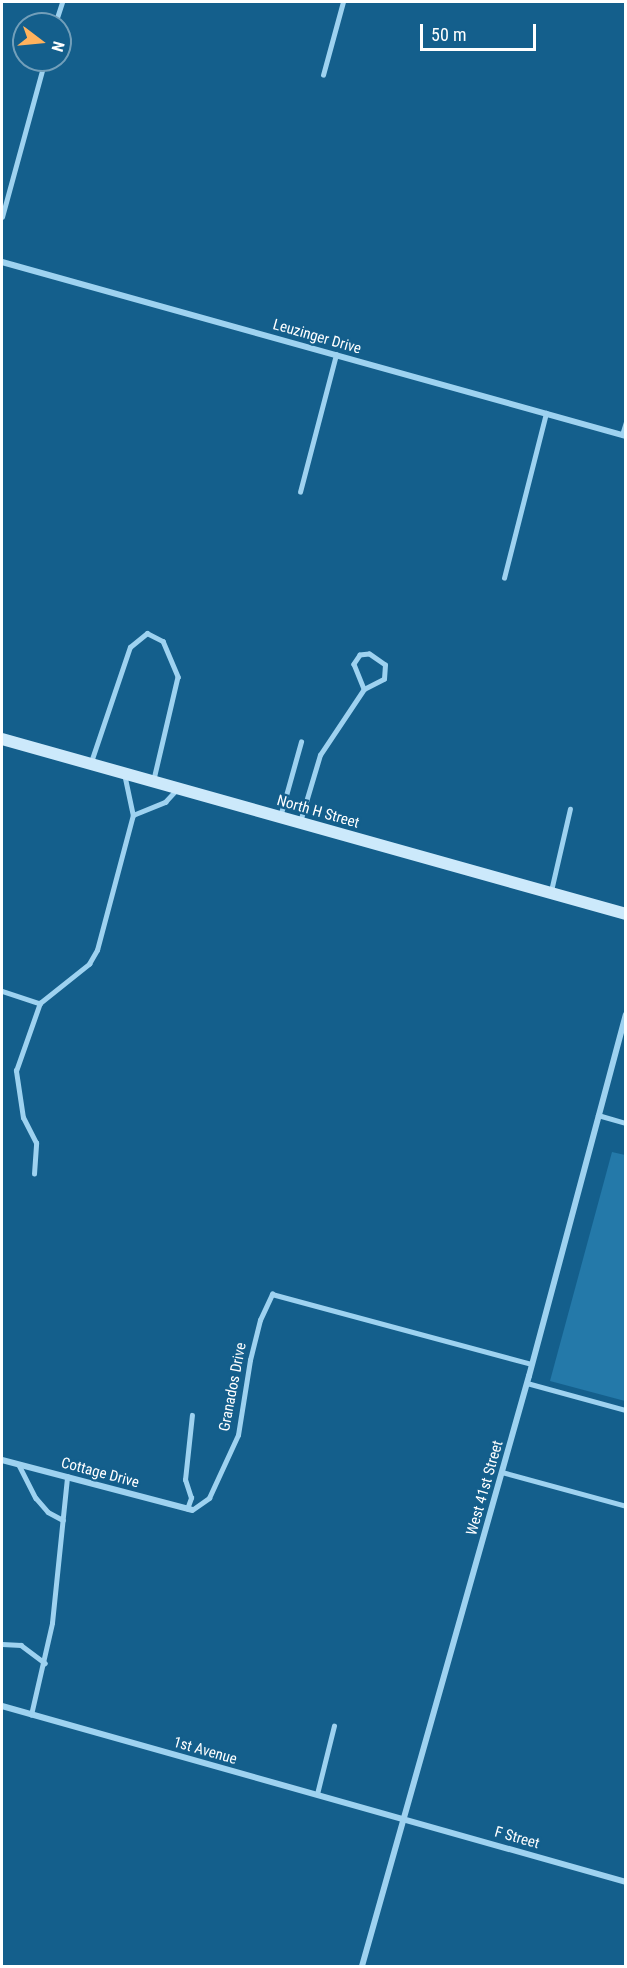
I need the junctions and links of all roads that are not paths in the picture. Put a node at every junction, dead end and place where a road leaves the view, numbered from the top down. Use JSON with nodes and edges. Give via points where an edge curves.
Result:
{"nodes":[{"id":1,"x":344,"y":2,"type":"edge"},
{"id":2,"x":42,"y":72,"type":"edge"},
{"id":3,"x":323,"y":75,"type":"dead end"},
{"id":4,"x":2,"y":217,"type":"edge"},
{"id":5,"x":2,"y":262,"type":"edge"},
{"id":6,"x":336,"y":355,"type":"junction"},
{"id":7,"x":546,"y":413,"type":"junction"},
{"id":8,"x":626,"y":422,"type":"edge"},
{"id":9,"x":624,"y":435,"type":"edge"},
{"id":10,"x":300,"y":492,"type":"dead end"},
{"id":11,"x":504,"y":578,"type":"dead end"},
{"id":12,"x":364,"y":689,"type":"junction"},
{"id":13,"x":2,"y":739,"type":"edge"},
{"id":14,"x":301,"y":742,"type":"dead end"},
{"id":15,"x":90,"y":764,"type":"junction"},
{"id":16,"x":125,"y":774,"type":"junction"},
{"id":17,"x":153,"y":782,"type":"junction"},
{"id":18,"x":178,"y":788,"type":"junction"},
{"id":19,"x":570,"y":809,"type":"dead end"},
{"id":20,"x":133,"y":815,"type":"junction"},
{"id":21,"x":280,"y":817,"type":"junction"},
{"id":22,"x":300,"y":822,"type":"junction"},
{"id":23,"x":550,"y":892,"type":"junction"},
{"id":24,"x":626,"y":914,"type":"edge"},
{"id":25,"x":2,"y":992,"type":"edge"},
{"id":26,"x":40,"y":1003,"type":"junction"},
{"id":27,"x":626,"y":1015,"type":"edge"},
{"id":28,"x":598,"y":1115,"type":"junction"},
{"id":29,"x":626,"y":1122,"type":"edge"},
{"id":30,"x":34,"y":1174,"type":"dead end"},
{"id":31,"x":531,"y":1364,"type":"junction"},
{"id":32,"x":527,"y":1383,"type":"junction"},
{"id":33,"x":626,"y":1410,"type":"edge"},
{"id":34,"x":192,"y":1415,"type":"dead end"},
{"id":35,"x":2,"y":1460,"type":"edge"},
{"id":36,"x":19,"y":1465,"type":"junction"},
{"id":37,"x":502,"y":1472,"type":"junction"},
{"id":38,"x":67,"y":1477,"type":"junction"},
{"id":39,"x":626,"y":1506,"type":"edge"},
{"id":40,"x":190,"y":1509,"type":"junction"},
{"id":41,"x":63,"y":1520,"type":"junction"},
{"id":42,"x":2,"y":1644,"type":"edge"},
{"id":43,"x":45,"y":1663,"type":"junction"},
{"id":44,"x":2,"y":1706,"type":"edge"},
{"id":45,"x":31,"y":1714,"type":"junction"},
{"id":46,"x":334,"y":1726,"type":"dead end"},
{"id":47,"x":317,"y":1794,"type":"junction"},
{"id":48,"x":403,"y":1818,"type":"junction"},
{"id":49,"x":626,"y":1882,"type":"edge"},
{"id":50,"x":362,"y":1966,"type":"edge"}],
"edges":[{"from":1,"to":3,"type":"lane"},
{"from":2,"to":4,"type":"lane"},
{"from":5,"to":6,"type":"street","name":"Leuzinger Drive"},
{"from":6,"to":7,"type":"street","name":"Leuzinger Drive"},
{"from":6,"to":10,"type":"lane"},
{"from":7,"to":9,"type":"street","name":"Leuzinger Drive"},
{"from":7,"to":11,"type":"lane"},
{"from":8,"to":9,"type":"lane"},
{"from":12,"to":12,"type":"lane","via":[[386,675],[382,660],[369,654],[360,655],[354,664]]},
{"from":12,"to":22,"type":"lane","via":[[320,755]]},
{"from":13,"to":15,"type":"street","name":"North H Street"},
{"from":14,"to":21,"type":"lane"},
{"from":15,"to":16,"type":"street","name":"North H Street"},
{"from":15,"to":17,"type":"lane","via":[[130,647],[147,633],[163,641],[178,677]]},
{"from":16,"to":17,"type":"street","name":"North H Street"},
{"from":16,"to":20,"type":"lane"},
{"from":17,"to":18,"type":"street","name":"North H Street"},
{"from":18,"to":20,"type":"lane","via":[[165,802]]},
{"from":18,"to":21,"type":"street","name":"North H Street"},
{"from":19,"to":23,"type":"lane"},
{"from":20,"to":26,"type":"lane","via":[[97,950],[89,964]]},
{"from":21,"to":22,"type":"street","name":"North H Street"},
{"from":22,"to":23,"type":"street","name":"North H Street"},
{"from":23,"to":24,"type":"street","name":"North H Street"},
{"from":25,"to":26,"type":"lane"},
{"from":26,"to":30,"type":"lane","via":[[16,1071],[23,1118],[36,1143]]},
{"from":27,"to":28,"type":"street","name":"West 41st Street"},
{"from":28,"to":29,"type":"lane"},
{"from":28,"to":31,"type":"street","name":"West 41st Street"},
{"from":31,"to":32,"type":"street","name":"West 41st Street"},
{"from":31,"to":40,"type":"lane","name":"Granados Drive","via":[[272,1294],[260,1320],[250,1360],[238,1435],[209,1498]]},
{"from":32,"to":33,"type":"lane"},
{"from":32,"to":37,"type":"street","name":"West 41st Street"},
{"from":34,"to":40,"type":"lane","via":[[185,1480]]},
{"from":35,"to":36,"type":"street","name":"Cottage Drive"},
{"from":36,"to":38,"type":"street","name":"Cottage Drive"},
{"from":36,"to":41,"type":"lane","via":[[36,1498],[48,1512]]},
{"from":37,"to":39,"type":"lane"},
{"from":37,"to":48,"type":"street","name":"West 41st Street"},
{"from":38,"to":40,"type":"street","name":"Cottage Drive"},
{"from":38,"to":41,"type":"lane"},
{"from":41,"to":43,"type":"lane","via":[[62,1555]]},
{"from":42,"to":43,"type":"lane","via":[[21,1645]]},
{"from":43,"to":45,"type":"lane"},
{"from":44,"to":45,"type":"street","name":"1st Avenue"},
{"from":45,"to":47,"type":"street","name":"1st Avenue"},
{"from":46,"to":47,"type":"lane"},
{"from":47,"to":48,"type":"street","name":"1st Avenue"},
{"from":48,"to":49,"type":"street","name":"F Street"},
{"from":48,"to":50,"type":"street","name":"West 41st Street"}]}
